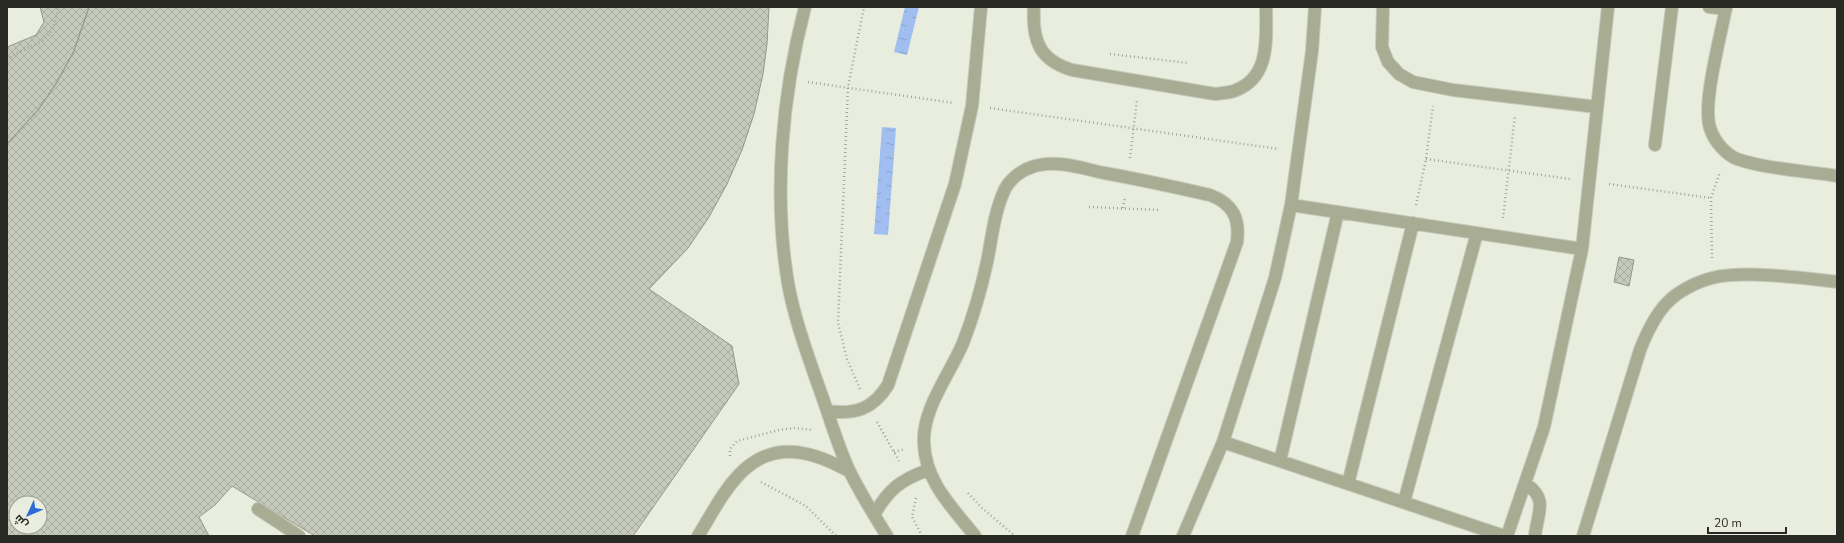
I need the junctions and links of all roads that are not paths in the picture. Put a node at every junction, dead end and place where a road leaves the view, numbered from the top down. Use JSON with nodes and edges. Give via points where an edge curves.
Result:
{"nodes":[{"id":1,"x":804,"y":7,"type":"edge"},
{"id":2,"x":981,"y":7,"type":"edge"},
{"id":3,"x":1034,"y":7,"type":"edge"},
{"id":4,"x":1266,"y":7,"type":"edge"},
{"id":5,"x":1315,"y":7,"type":"edge"},
{"id":6,"x":1383,"y":7,"type":"edge"},
{"id":7,"x":1608,"y":7,"type":"edge"},
{"id":8,"x":1672,"y":7,"type":"edge"},
{"id":9,"x":1709,"y":7,"type":"edge"},
{"id":10,"x":1726,"y":8,"type":"edge"},
{"id":11,"x":1597,"y":107,"type":"junction"},
{"id":12,"x":1655,"y":145,"type":"dead end"},
{"id":13,"x":1837,"y":176,"type":"edge"},
{"id":14,"x":1291,"y":205,"type":"junction"},
{"id":15,"x":1338,"y":212,"type":"junction"},
{"id":16,"x":1413,"y":223,"type":"junction"},
{"id":17,"x":1477,"y":233,"type":"junction"},
{"id":18,"x":1582,"y":249,"type":"junction"},
{"id":19,"x":1837,"y":282,"type":"edge"},
{"id":20,"x":828,"y":411,"type":"junction"},
{"id":21,"x":1223,"y":442,"type":"junction"},
{"id":22,"x":1280,"y":461,"type":"junction"},
{"id":23,"x":928,"y":470,"type":"junction"},
{"id":24,"x":849,"y":471,"type":"junction"},
{"id":25,"x":1348,"y":484,"type":"junction"},
{"id":26,"x":1526,"y":484,"type":"junction"},
{"id":27,"x":1404,"y":502,"type":"junction"},
{"id":28,"x":258,"y":509,"type":"dead end"},
{"id":29,"x":874,"y":515,"type":"junction"},
{"id":30,"x":299,"y":536,"type":"edge"},
{"id":31,"x":698,"y":536,"type":"edge"},
{"id":32,"x":887,"y":536,"type":"edge"},
{"id":33,"x":975,"y":536,"type":"edge"},
{"id":34,"x":1132,"y":536,"type":"edge"},
{"id":35,"x":1183,"y":536,"type":"edge"},
{"id":36,"x":1504,"y":536,"type":"edge"},
{"id":37,"x":1507,"y":536,"type":"edge"},
{"id":38,"x":1535,"y":536,"type":"edge"},
{"id":39,"x":1583,"y":536,"type":"edge"}],
"edges":[{"from":1,"to":20,"type":"lane","via":[[790,79],[784,136],[783,234],[788,284],[800,333]]},
{"from":2,"to":20,"type":"lane","via":[[972,106],[955,184],[893,370],[882,395],[868,406],[851,413]]},
{"from":3,"to":4,"type":"lane","via":[[1034,34],[1039,47],[1047,58],[1059,66],[1215,94],[1234,91],[1250,82],[1262,67],[1266,49]]},
{"from":5,"to":14,"type":"lane","via":[[1312,51]]},
{"from":6,"to":11,"type":"lane","via":[[1382,47],[1388,62],[1399,74],[1413,82]]},
{"from":7,"to":11,"type":"lane"},
{"from":8,"to":12,"type":"lane"},
{"from":9,"to":10,"type":"lane"},
{"from":10,"to":13,"type":"lane","via":[[1708,112],[1710,128],[1716,141],[1727,153],[1746,162]]},
{"from":11,"to":18,"type":"lane"},
{"from":14,"to":15,"type":"lane"},
{"from":14,"to":21,"type":"lane","via":[[1275,278]]},
{"from":15,"to":16,"type":"lane"},
{"from":15,"to":22,"type":"lane"},
{"from":16,"to":17,"type":"lane"},
{"from":16,"to":25,"type":"lane"},
{"from":17,"to":18,"type":"lane"},
{"from":17,"to":27,"type":"lane"},
{"from":18,"to":26,"type":"lane","via":[[1544,427]]},
{"from":19,"to":39,"type":"lane","via":[[1753,274],[1712,278],[1672,298],[1648,329]]},
{"from":20,"to":24,"type":"lane"},
{"from":21,"to":22,"type":"lane"},
{"from":21,"to":35,"type":"lane"},
{"from":22,"to":25,"type":"lane"},
{"from":23,"to":29,"type":"lane","via":[[908,477],[894,488]]},
{"from":23,"to":33,"type":"lane","via":[[940,492]]},
{"from":23,"to":34,"type":"lane","via":[[924,432],[929,413],[962,345],[972,318],[999,202],[1006,187],[1017,174],[1047,163],[1127,176],[1210,195],[1221,199],[1233,212],[1238,230],[1237,242]]},
{"from":24,"to":29,"type":"lane"},
{"from":24,"to":31,"type":"lane","via":[[806,453],[774,452],[759,458],[745,468],[726,491]]},
{"from":25,"to":27,"type":"lane"},
{"from":26,"to":37,"type":"lane"},
{"from":26,"to":38,"type":"lane","via":[[1537,493],[1540,501],[1541,510]]},
{"from":27,"to":36,"type":"lane"},
{"from":28,"to":30,"type":"lane"},
{"from":29,"to":32,"type":"lane"}]}
